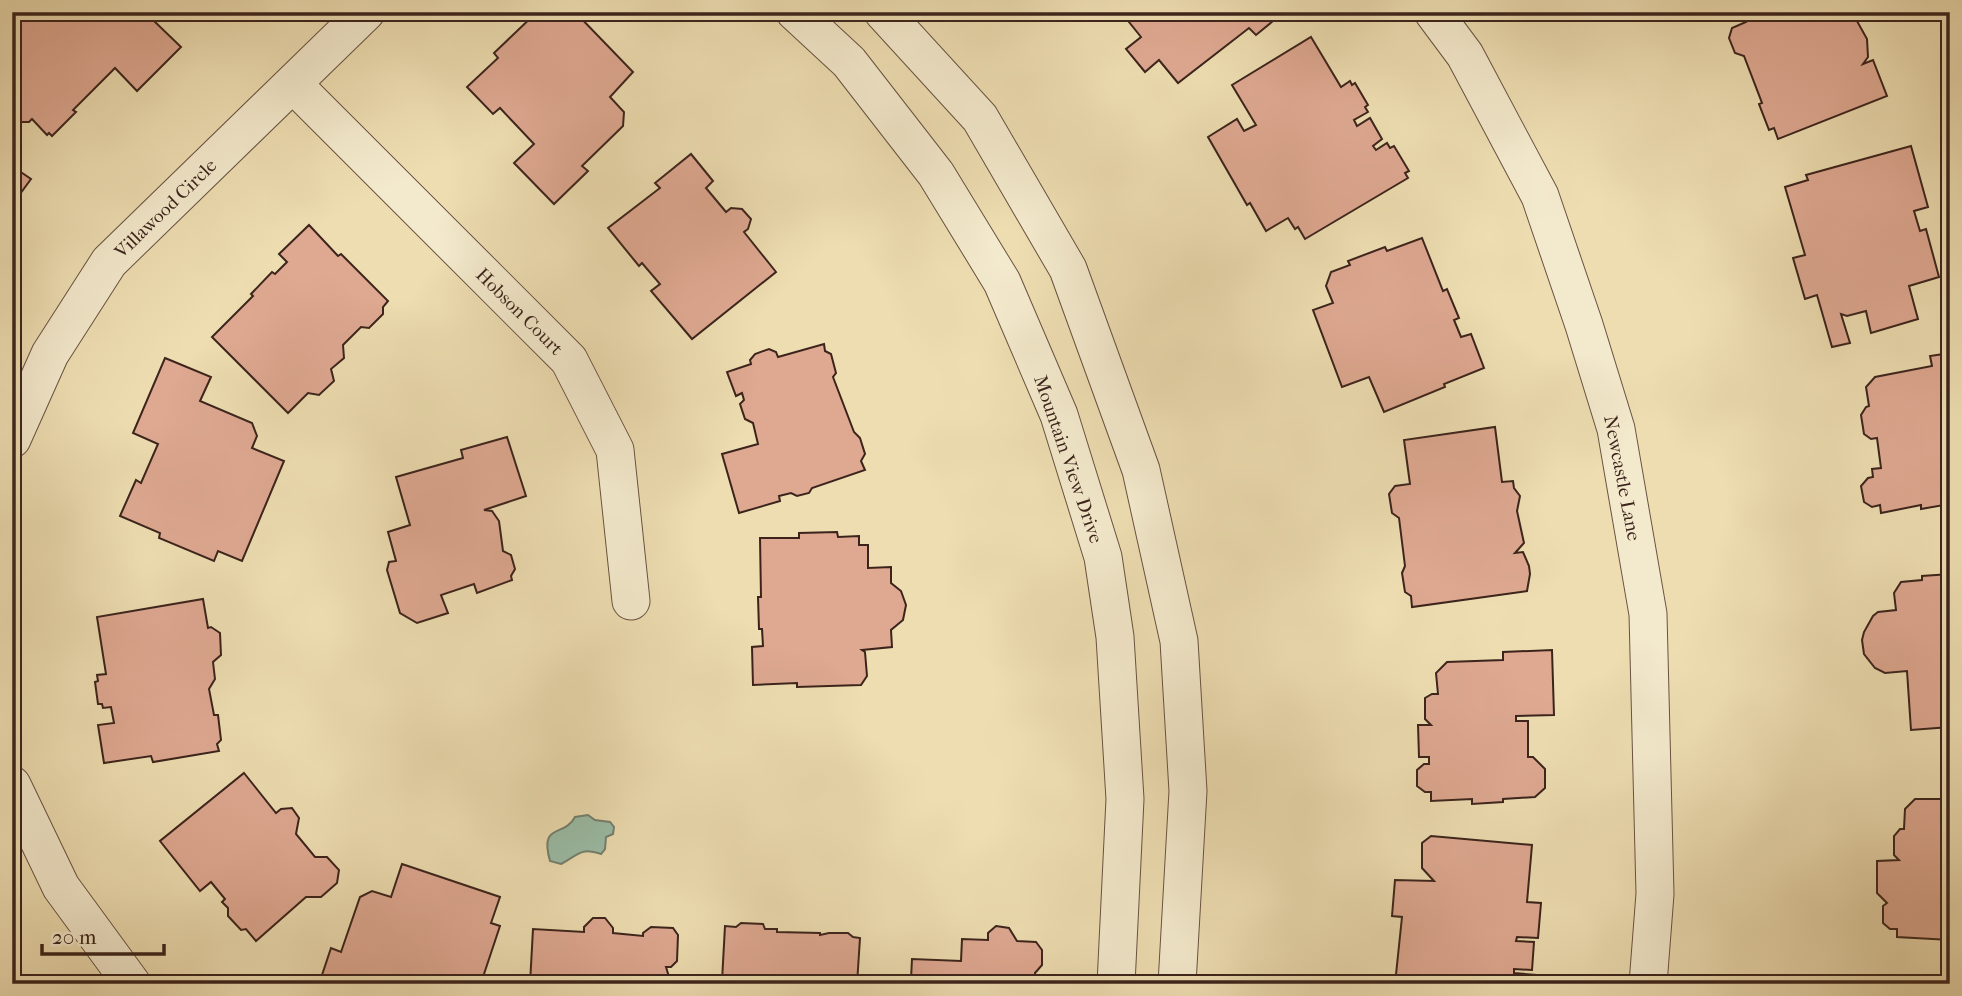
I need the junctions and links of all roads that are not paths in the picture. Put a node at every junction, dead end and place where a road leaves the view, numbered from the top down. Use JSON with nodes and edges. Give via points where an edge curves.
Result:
{"nodes":[{"id":1,"x":366,"y":12,"type":"edge"},
{"id":2,"x":1433,"y":12,"type":"edge"},
{"id":3,"x":889,"y":14,"type":"edge"},
{"id":4,"x":803,"y":15,"type":"edge"},
{"id":5,"x":849,"y":62,"type":"junction"},
{"id":6,"x":293,"y":84,"type":"junction"},
{"id":7,"x":12,"y":439,"type":"edge"},
{"id":8,"x":631,"y":601,"type":"dead end"},
{"id":9,"x":12,"y":785,"type":"edge"},
{"id":10,"x":132,"y":984,"type":"edge"},
{"id":11,"x":1116,"y":984,"type":"edge"},
{"id":12,"x":1177,"y":984,"type":"edge"},
{"id":13,"x":1648,"y":984,"type":"edge"}],
"edges":[{"from":1,"to":6,"type":"street","name":"Villawood Circle"},
{"from":2,"to":13,"type":"street","name":"Newcastle Lane","via":[[1465,55],[1540,196],[1615,429],[1648,614],[1656,894]]},
{"from":3,"to":5,"type":"street"},
{"from":3,"to":12,"type":"street","via":[[980,118],[1068,269],[1141,470],[1179,641],[1188,791]]},
{"from":4,"to":5,"type":"street","name":"Mountain View Drive"},
{"from":5,"to":11,"type":"street","name":"Mountain View Drive","via":[[936,174],[1002,282],[1059,415],[1102,557],[1115,637],[1125,799]]},
{"from":6,"to":7,"type":"street","name":"Villawood Circle","via":[[109,262],[50,354]]},
{"from":6,"to":8,"type":"street","name":"Hobson Court","via":[[569,360],[615,450]]},
{"from":9,"to":10,"type":"street","via":[[61,887]]}]}
